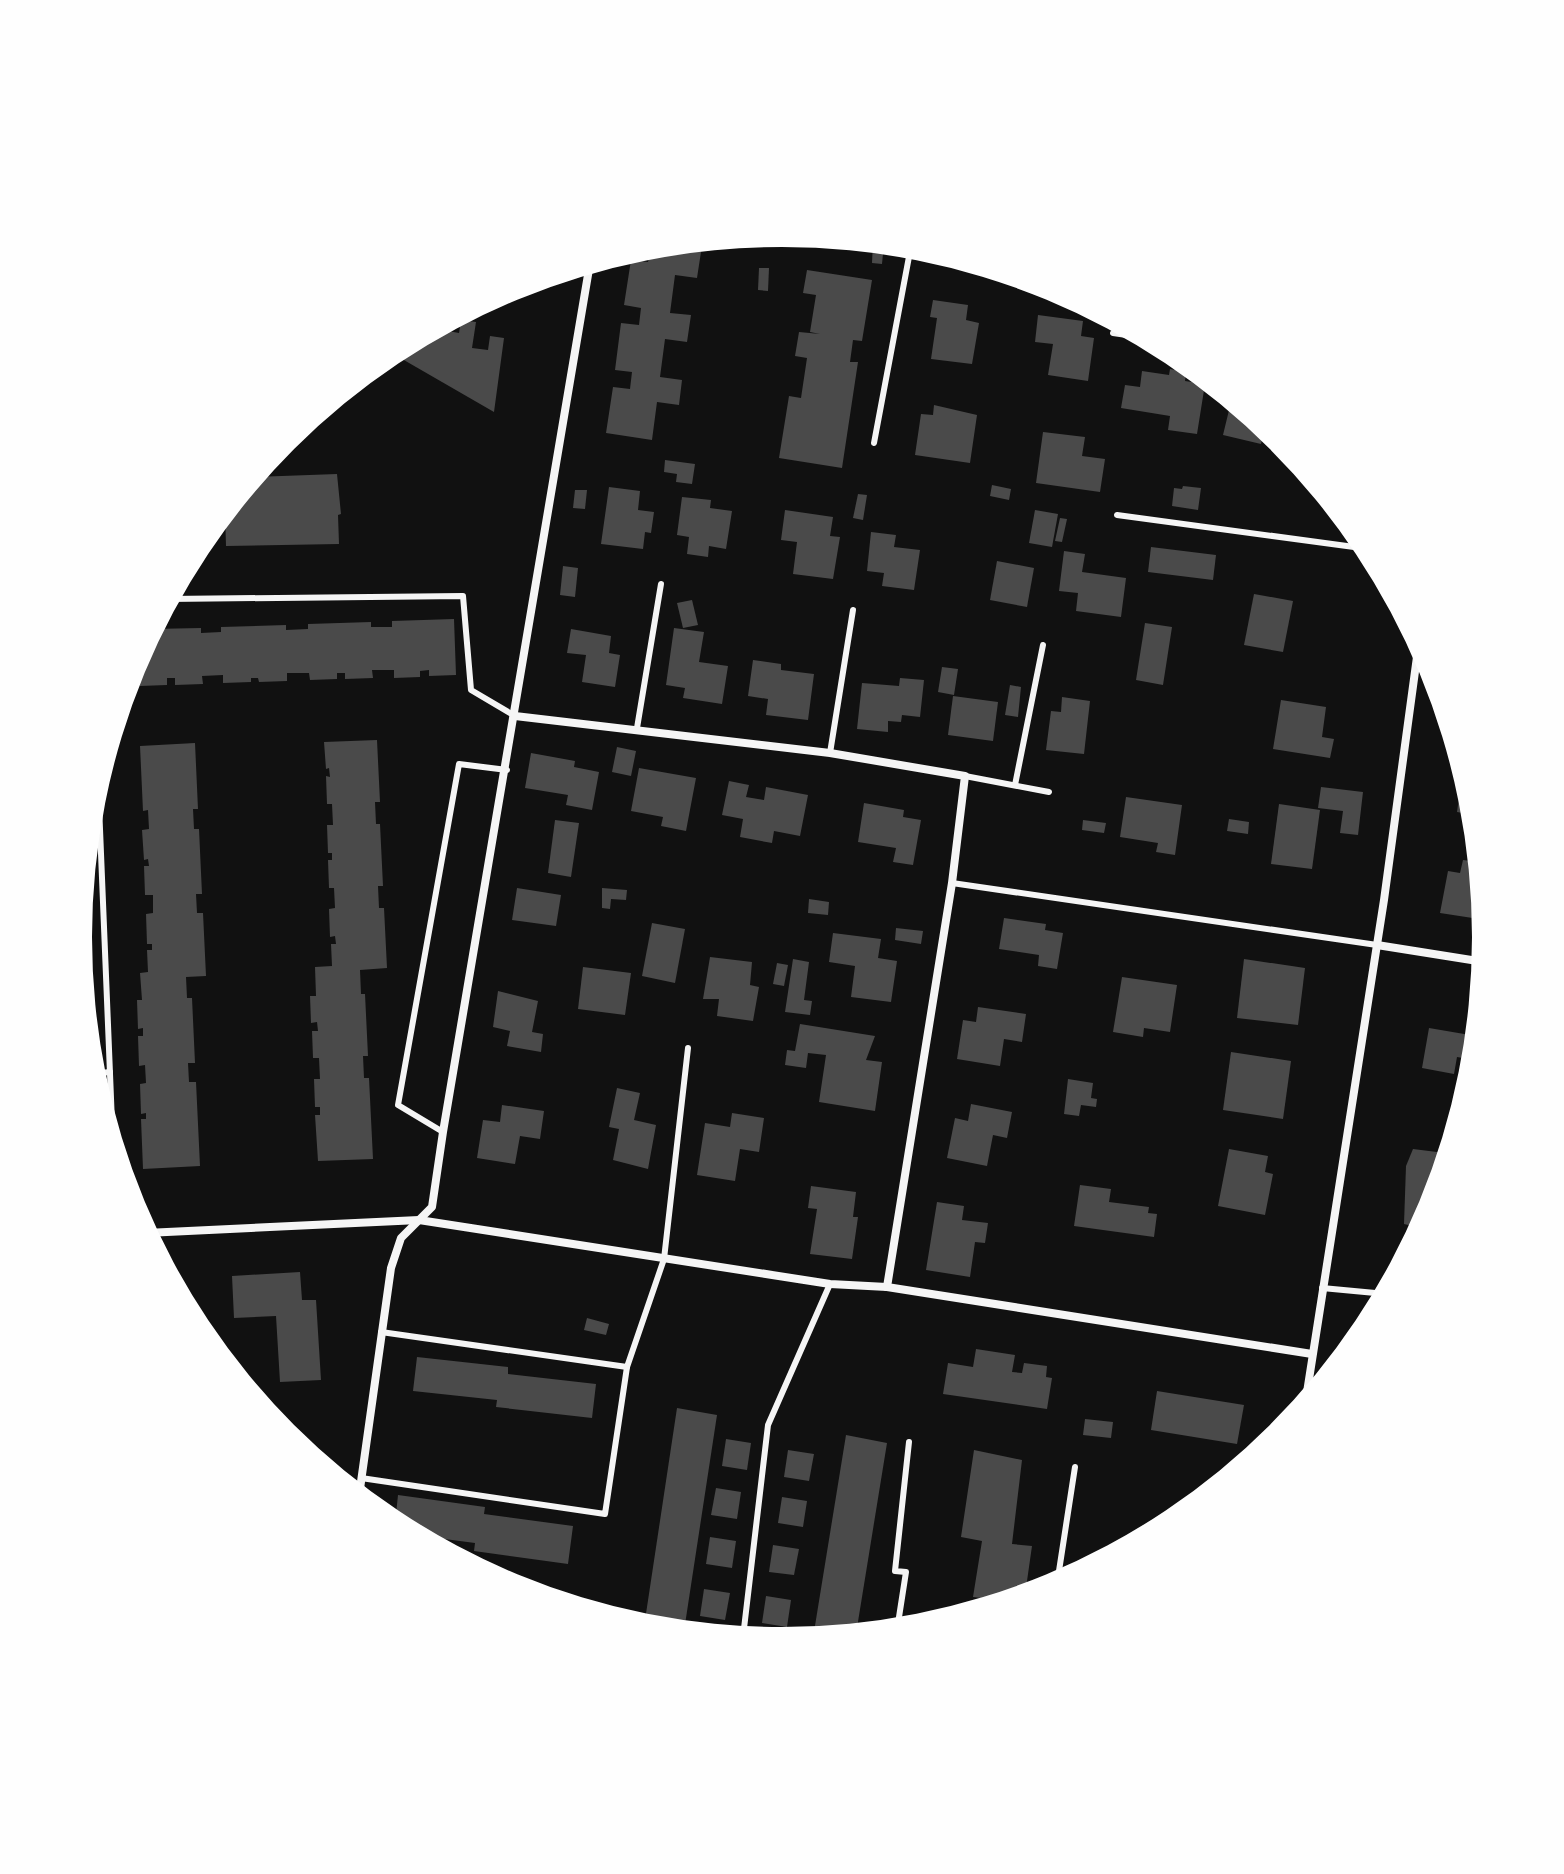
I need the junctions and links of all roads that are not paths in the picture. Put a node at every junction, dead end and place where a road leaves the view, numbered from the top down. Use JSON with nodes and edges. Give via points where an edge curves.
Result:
{"nodes":[{"id":1,"x":909,"y":259,"type":"edge"},
{"id":2,"x":588,"y":276,"type":"edge"},
{"id":3,"x":1113,"y":333,"type":"dead end"},
{"id":4,"x":1117,"y":334,"type":"edge"},
{"id":5,"x":874,"y":443,"type":"dead end"},
{"id":6,"x":1117,"y":515,"type":"dead end"},
{"id":7,"x":1351,"y":547,"type":"edge"},
{"id":8,"x":661,"y":584,"type":"dead end"},
{"id":9,"x":180,"y":599,"type":"edge"},
{"id":10,"x":853,"y":610,"type":"dead end"},
{"id":11,"x":1043,"y":645,"type":"dead end"},
{"id":12,"x":1416,"y":666,"type":"edge"},
{"id":13,"x":515,"y":716,"type":"junction"},
{"id":14,"x":637,"y":728,"type":"junction"},
{"id":15,"x":830,"y":753,"type":"junction"},
{"id":16,"x":507,"y":770,"type":"junction"},
{"id":17,"x":965,"y":776,"type":"junction"},
{"id":18,"x":1015,"y":785,"type":"junction"},
{"id":19,"x":1049,"y":792,"type":"dead end"},
{"id":20,"x":100,"y":833,"type":"edge"},
{"id":21,"x":952,"y":883,"type":"junction"},
{"id":22,"x":1377,"y":945,"type":"junction"},
{"id":23,"x":1471,"y":960,"type":"edge"},
{"id":24,"x":688,"y":1048,"type":"dead end"},
{"id":25,"x":110,"y":1072,"type":"junction"},
{"id":26,"x":105,"y":1073,"type":"edge"},
{"id":27,"x":111,"y":1096,"type":"edge"},
{"id":28,"x":443,"y":1132,"type":"junction"},
{"id":29,"x":419,"y":1220,"type":"junction"},
{"id":30,"x":159,"y":1232,"type":"edge"},
{"id":31,"x":664,"y":1259,"type":"junction"},
{"id":32,"x":830,"y":1284,"type":"junction"},
{"id":33,"x":887,"y":1287,"type":"junction"},
{"id":34,"x":1322,"y":1288,"type":"junction"},
{"id":35,"x":1373,"y":1293,"type":"edge"},
{"id":36,"x":381,"y":1332,"type":"junction"},
{"id":37,"x":1312,"y":1354,"type":"junction"},
{"id":38,"x":627,"y":1367,"type":"junction"},
{"id":39,"x":1308,"y":1383,"type":"edge"},
{"id":40,"x":909,"y":1442,"type":"dead end"},
{"id":41,"x":1075,"y":1467,"type":"dead end"},
{"id":42,"x":361,"y":1478,"type":"junction"},
{"id":43,"x":360,"y":1483,"type":"edge"},
{"id":44,"x":1059,"y":1568,"type":"edge"},
{"id":45,"x":899,"y":1617,"type":"edge"},
{"id":46,"x":744,"y":1626,"type":"edge"}],
"edges":[{"from":1,"to":5,"type":"lane"},
{"from":2,"to":13,"type":"street"},
{"from":3,"to":4,"type":"lane"},
{"from":6,"to":7,"type":"lane"},
{"from":8,"to":14,"type":"lane"},
{"from":9,"to":13,"type":"lane","via":[[463,596],[471,690]]},
{"from":10,"to":15,"type":"lane"},
{"from":11,"to":18,"type":"lane"},
{"from":12,"to":22,"type":"street"},
{"from":13,"to":14,"type":"street"},
{"from":13,"to":16,"type":"street"},
{"from":14,"to":15,"type":"street"},
{"from":15,"to":17,"type":"street"},
{"from":16,"to":28,"type":"street"},
{"from":16,"to":28,"type":"lane","via":[[459,764],[398,1105]]},
{"from":17,"to":18,"type":"lane"},
{"from":17,"to":21,"type":"street"},
{"from":18,"to":19,"type":"lane"},
{"from":20,"to":25,"type":"lane"},
{"from":21,"to":22,"type":"lane"},
{"from":21,"to":33,"type":"street"},
{"from":22,"to":23,"type":"street"},
{"from":22,"to":34,"type":"street"},
{"from":24,"to":31,"type":"lane"},
{"from":25,"to":26,"type":"lane"},
{"from":25,"to":27,"type":"lane"},
{"from":28,"to":29,"type":"street","via":[[432,1207]]},
{"from":29,"to":30,"type":"street"},
{"from":29,"to":31,"type":"street"},
{"from":29,"to":36,"type":"street","via":[[401,1238]]},
{"from":31,"to":32,"type":"street"},
{"from":31,"to":38,"type":"lane"},
{"from":32,"to":33,"type":"street"},
{"from":32,"to":46,"type":"lane","via":[[768,1425]]},
{"from":33,"to":37,"type":"street"},
{"from":34,"to":35,"type":"lane"},
{"from":34,"to":37,"type":"street"},
{"from":36,"to":38,"type":"lane"},
{"from":36,"to":42,"type":"street"},
{"from":37,"to":39,"type":"street"},
{"from":38,"to":42,"type":"lane","via":[[605,1514]]},
{"from":40,"to":45,"type":"lane","via":[[895,1571],[906,1572]]},
{"from":41,"to":44,"type":"lane"},
{"from":42,"to":43,"type":"street"}]}
